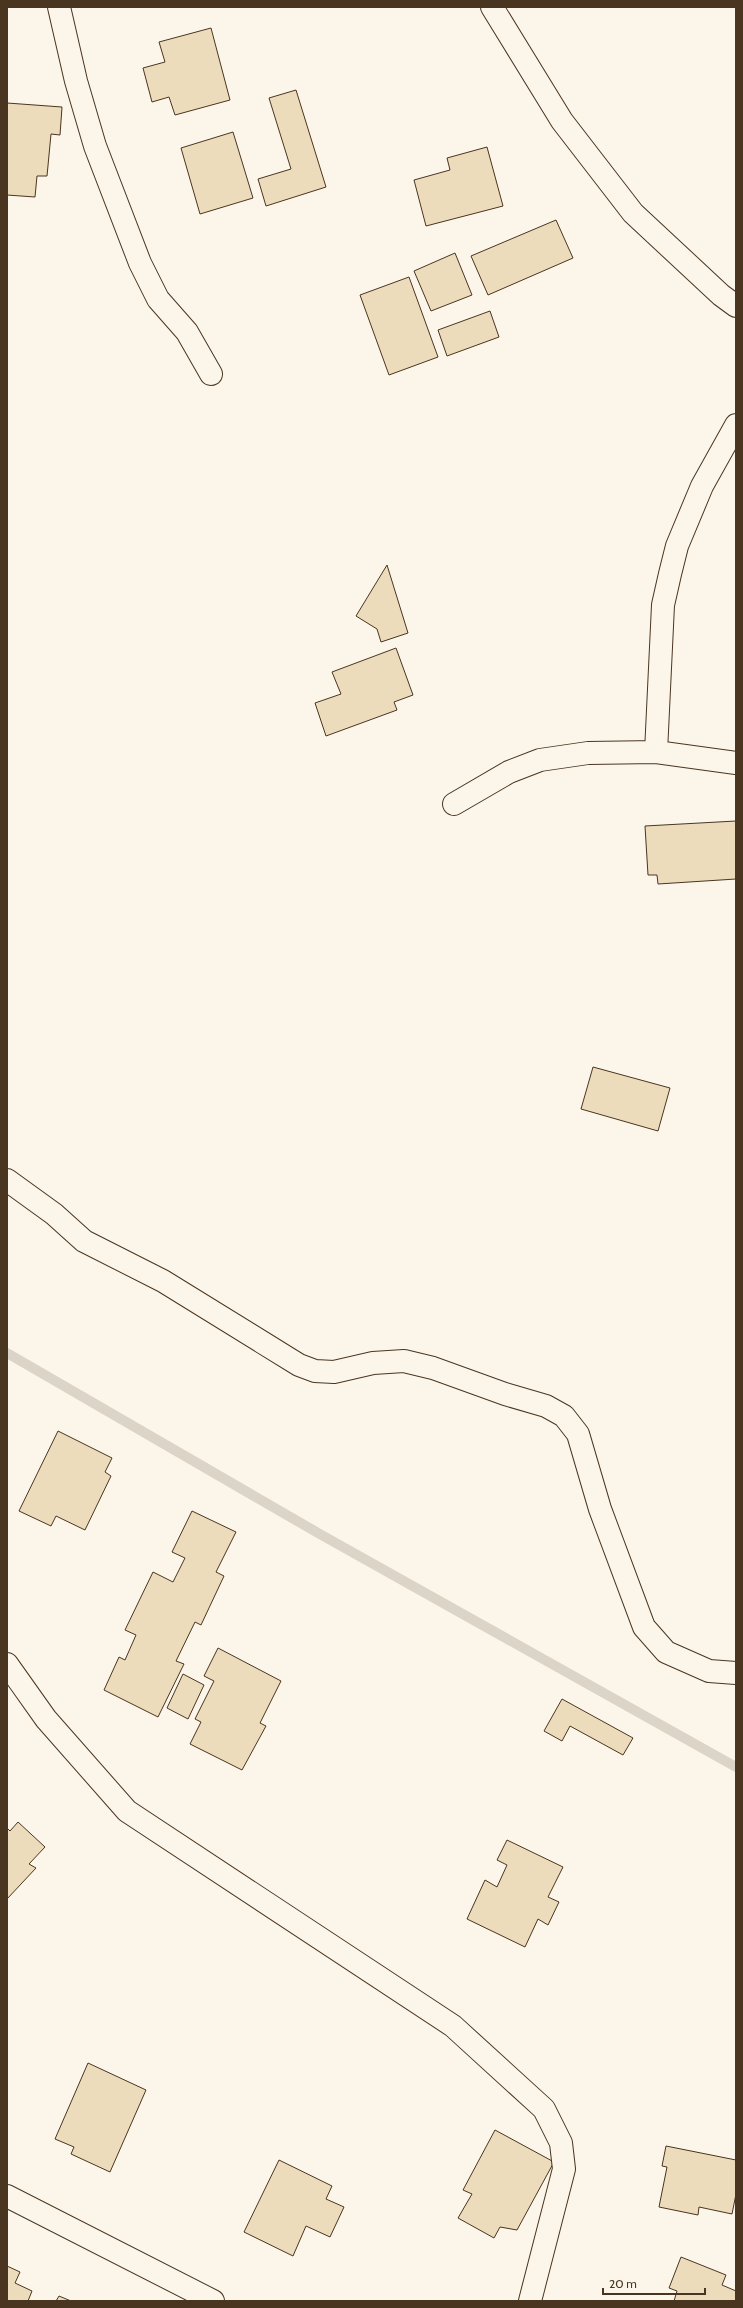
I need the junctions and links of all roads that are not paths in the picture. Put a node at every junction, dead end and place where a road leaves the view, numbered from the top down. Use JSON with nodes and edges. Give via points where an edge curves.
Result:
{"nodes":[{"id":1,"x":59,"y":7,"type":"edge"},
{"id":2,"x":492,"y":7,"type":"edge"},
{"id":3,"x":736,"y":306,"type":"edge"},
{"id":4,"x":211,"y":374,"type":"dead end"},
{"id":5,"x":736,"y":425,"type":"edge"},
{"id":6,"x":656,"y":752,"type":"junction"},
{"id":7,"x":736,"y":763,"type":"edge"},
{"id":8,"x":454,"y":804,"type":"dead end"},
{"id":9,"x":7,"y":1180,"type":"edge"},
{"id":10,"x":7,"y":1664,"type":"edge"},
{"id":11,"x":736,"y":1673,"type":"edge"},
{"id":12,"x":7,"y":2196,"type":"edge"},
{"id":13,"x":213,"y":2301,"type":"edge"},
{"id":14,"x":530,"y":2301,"type":"edge"}],
"edges":[{"from":1,"to":4,"type":"street","via":[[76,81],[95,146],[140,264],[158,299],[187,332]]},
{"from":2,"to":3,"type":"street","via":[[562,121],[633,213]]},
{"from":5,"to":6,"type":"street","via":[[702,486],[677,546],[670,574],[663,604]]},
{"from":6,"to":7,"type":"street"},
{"from":6,"to":8,"type":"street","via":[[588,753],[540,760],[509,772]]},
{"from":9,"to":11,"type":"street","via":[[54,1214],[84,1241],[163,1281],[299,1365],[315,1371],[334,1372],[373,1363],[404,1361],[433,1368],[546,1406],[564,1416],[578,1434],[600,1509],[644,1627],[666,1652],[709,1671]]},
{"from":10,"to":14,"type":"street","via":[[46,1719],[127,1811],[453,2026],[544,2109],[561,2143],[564,2169]]},
{"from":12,"to":13,"type":"street"}]}
